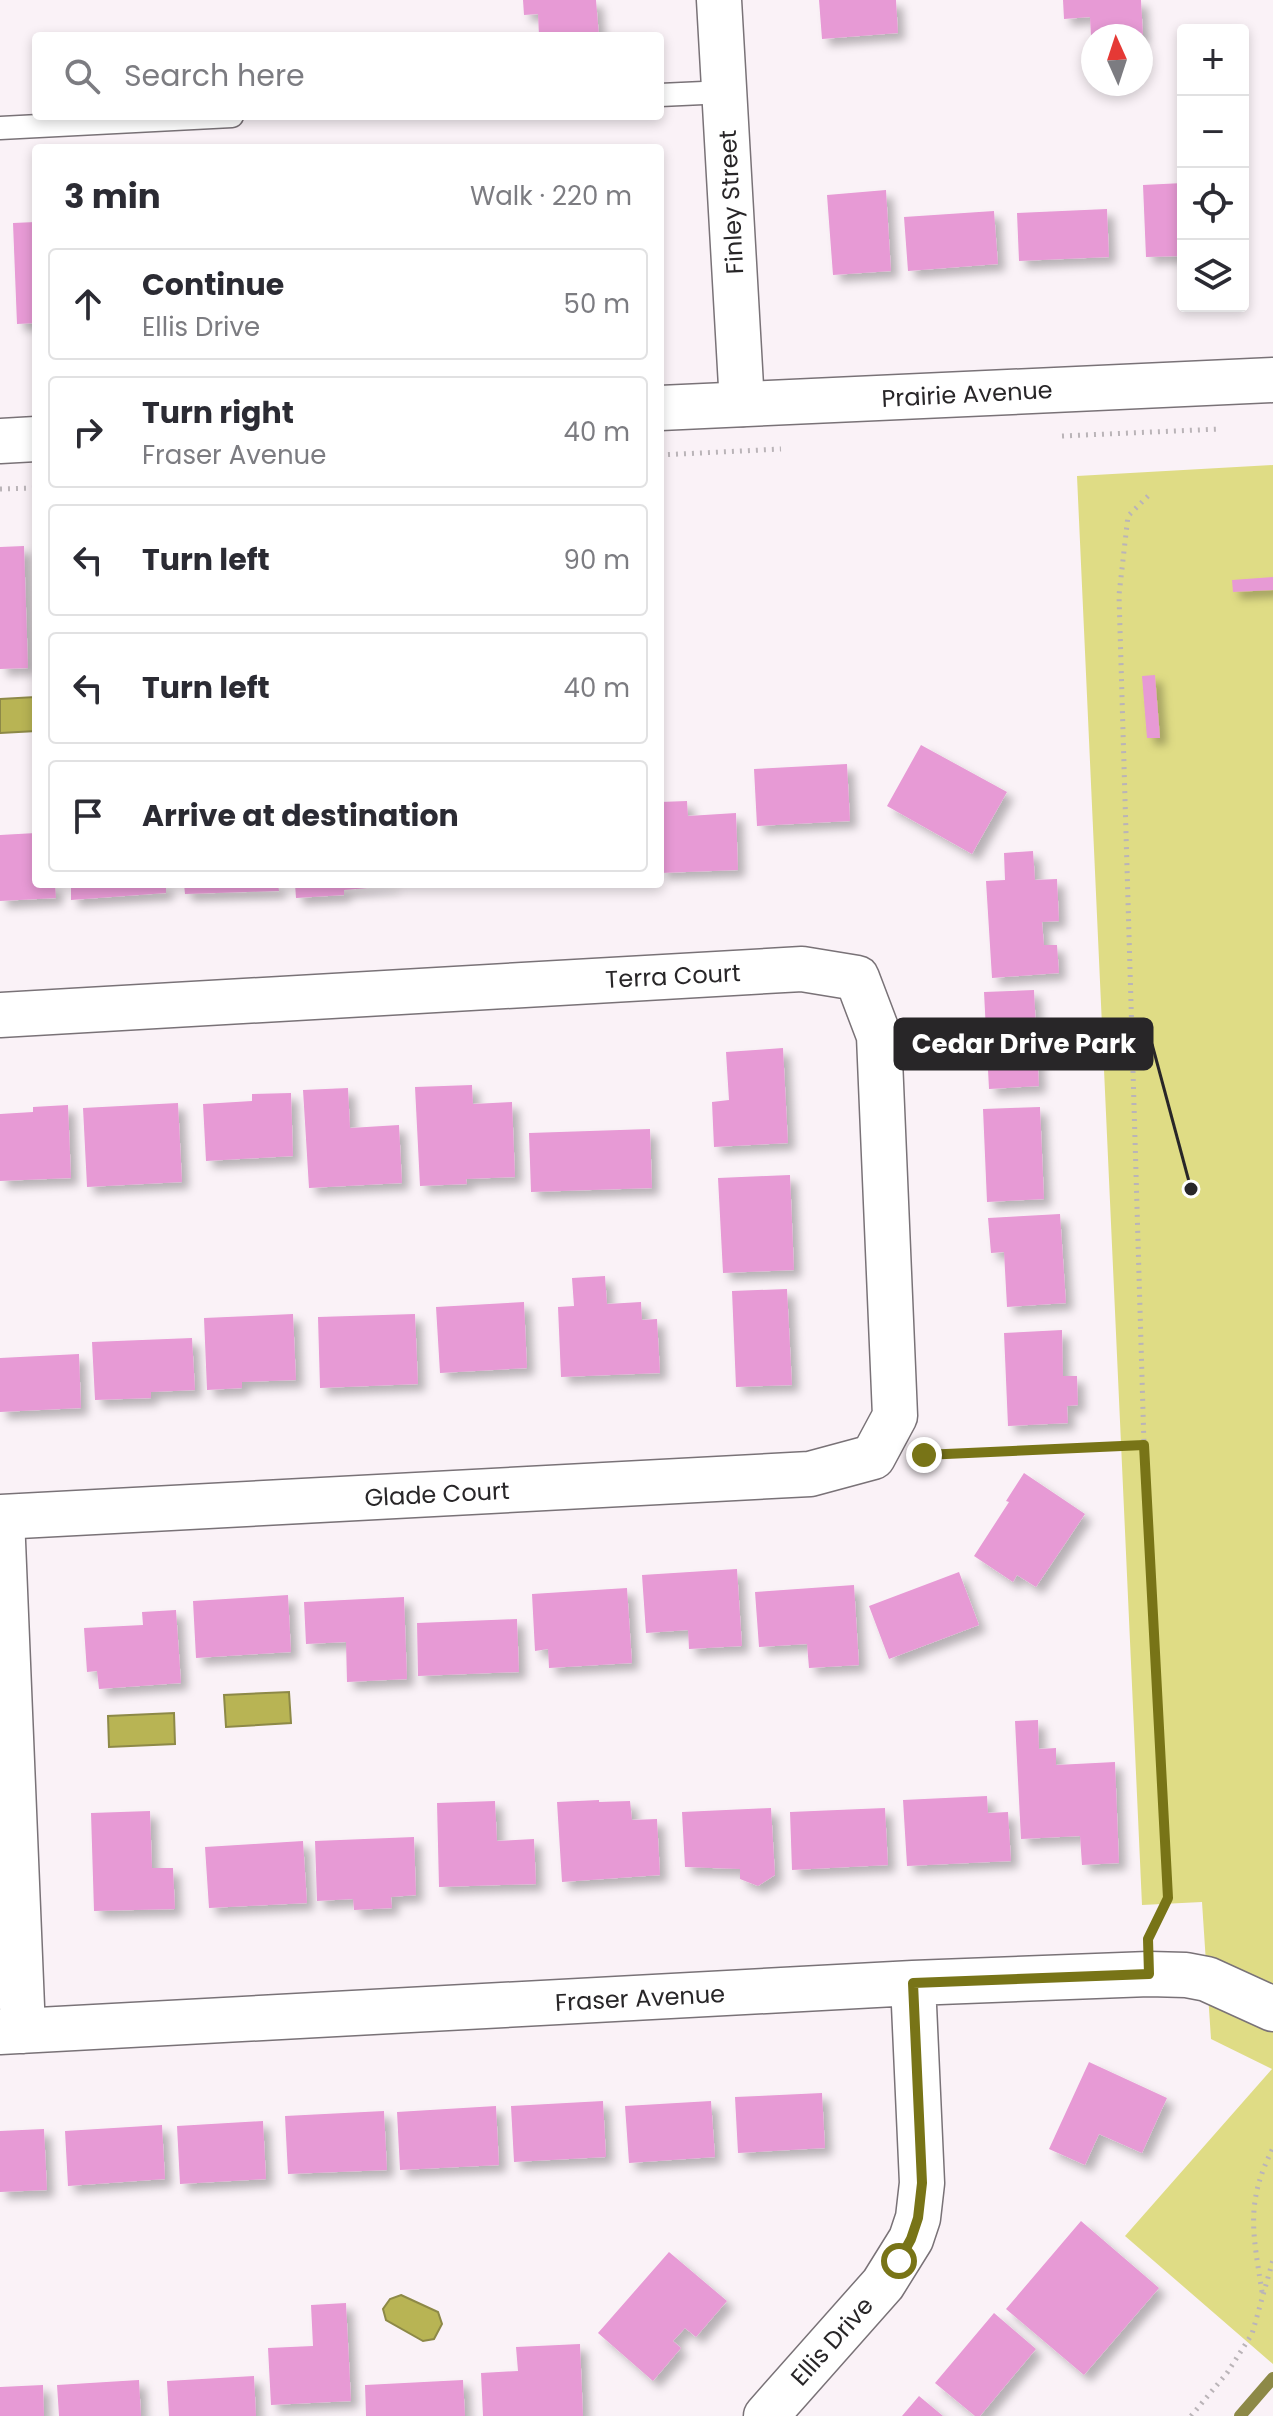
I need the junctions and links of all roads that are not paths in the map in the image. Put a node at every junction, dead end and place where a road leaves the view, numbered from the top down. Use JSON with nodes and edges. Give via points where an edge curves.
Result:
{"nodes":[{"id":1,"x":719,"y":0,"type":"edge"},
{"id":2,"x":725,"y":92,"type":"junction"},
{"id":3,"x":664,"y":95,"type":"edge"},
{"id":4,"x":155,"y":120,"type":"edge"},
{"id":5,"x":0,"y":128,"type":"edge"},
{"id":6,"x":1273,"y":380,"type":"edge"},
{"id":7,"x":742,"y":404,"type":"junction"},
{"id":8,"x":664,"y":408,"type":"edge"},
{"id":9,"x":32,"y":439,"type":"edge"},
{"id":10,"x":0,"y":441,"type":"edge"},
{"id":11,"x":0,"y":1015,"type":"edge"},
{"id":12,"x":873,"y":1457,"type":"joint"},
{"id":13,"x":1,"y":1517,"type":"edge"},
{"id":14,"x":913,"y":1983,"type":"junction"},
{"id":15,"x":1273,"y":2009,"type":"edge"},
{"id":16,"x":11,"y":2031,"type":"edge"},
{"id":17,"x":766,"y":2416,"type":"edge"}],
"edges":[{"from":1,"to":2,"type":"street","name":"Finley Street"},
{"from":2,"to":3,"type":"lane"},
{"from":2,"to":7,"type":"street","name":"Finley Street"},
{"from":4,"to":5,"type":"lane"},
{"from":6,"to":7,"type":"street","name":"Prairie Avenue"},
{"from":7,"to":8,"type":"street","name":"Prairie Avenue"},
{"from":9,"to":10,"type":"street"},
{"from":11,"to":12,"type":"street","name":"Terra Court","via":[[802,969],[857,978],[879,1036],[895,1416]]},
{"from":12,"to":13,"type":"street","name":"Glade Court","via":[[810,1474]]},
{"from":13,"to":16,"type":"street"},
{"from":14,"to":15,"type":"street","name":"Fraser Avenue","via":[[1186,1975]]},
{"from":14,"to":16,"type":"street","name":"Fraser Avenue"},
{"from":14,"to":17,"type":"street","name":"Ellis Drive","via":[[922,2183],[911,2239],[883,2284]]}]}
